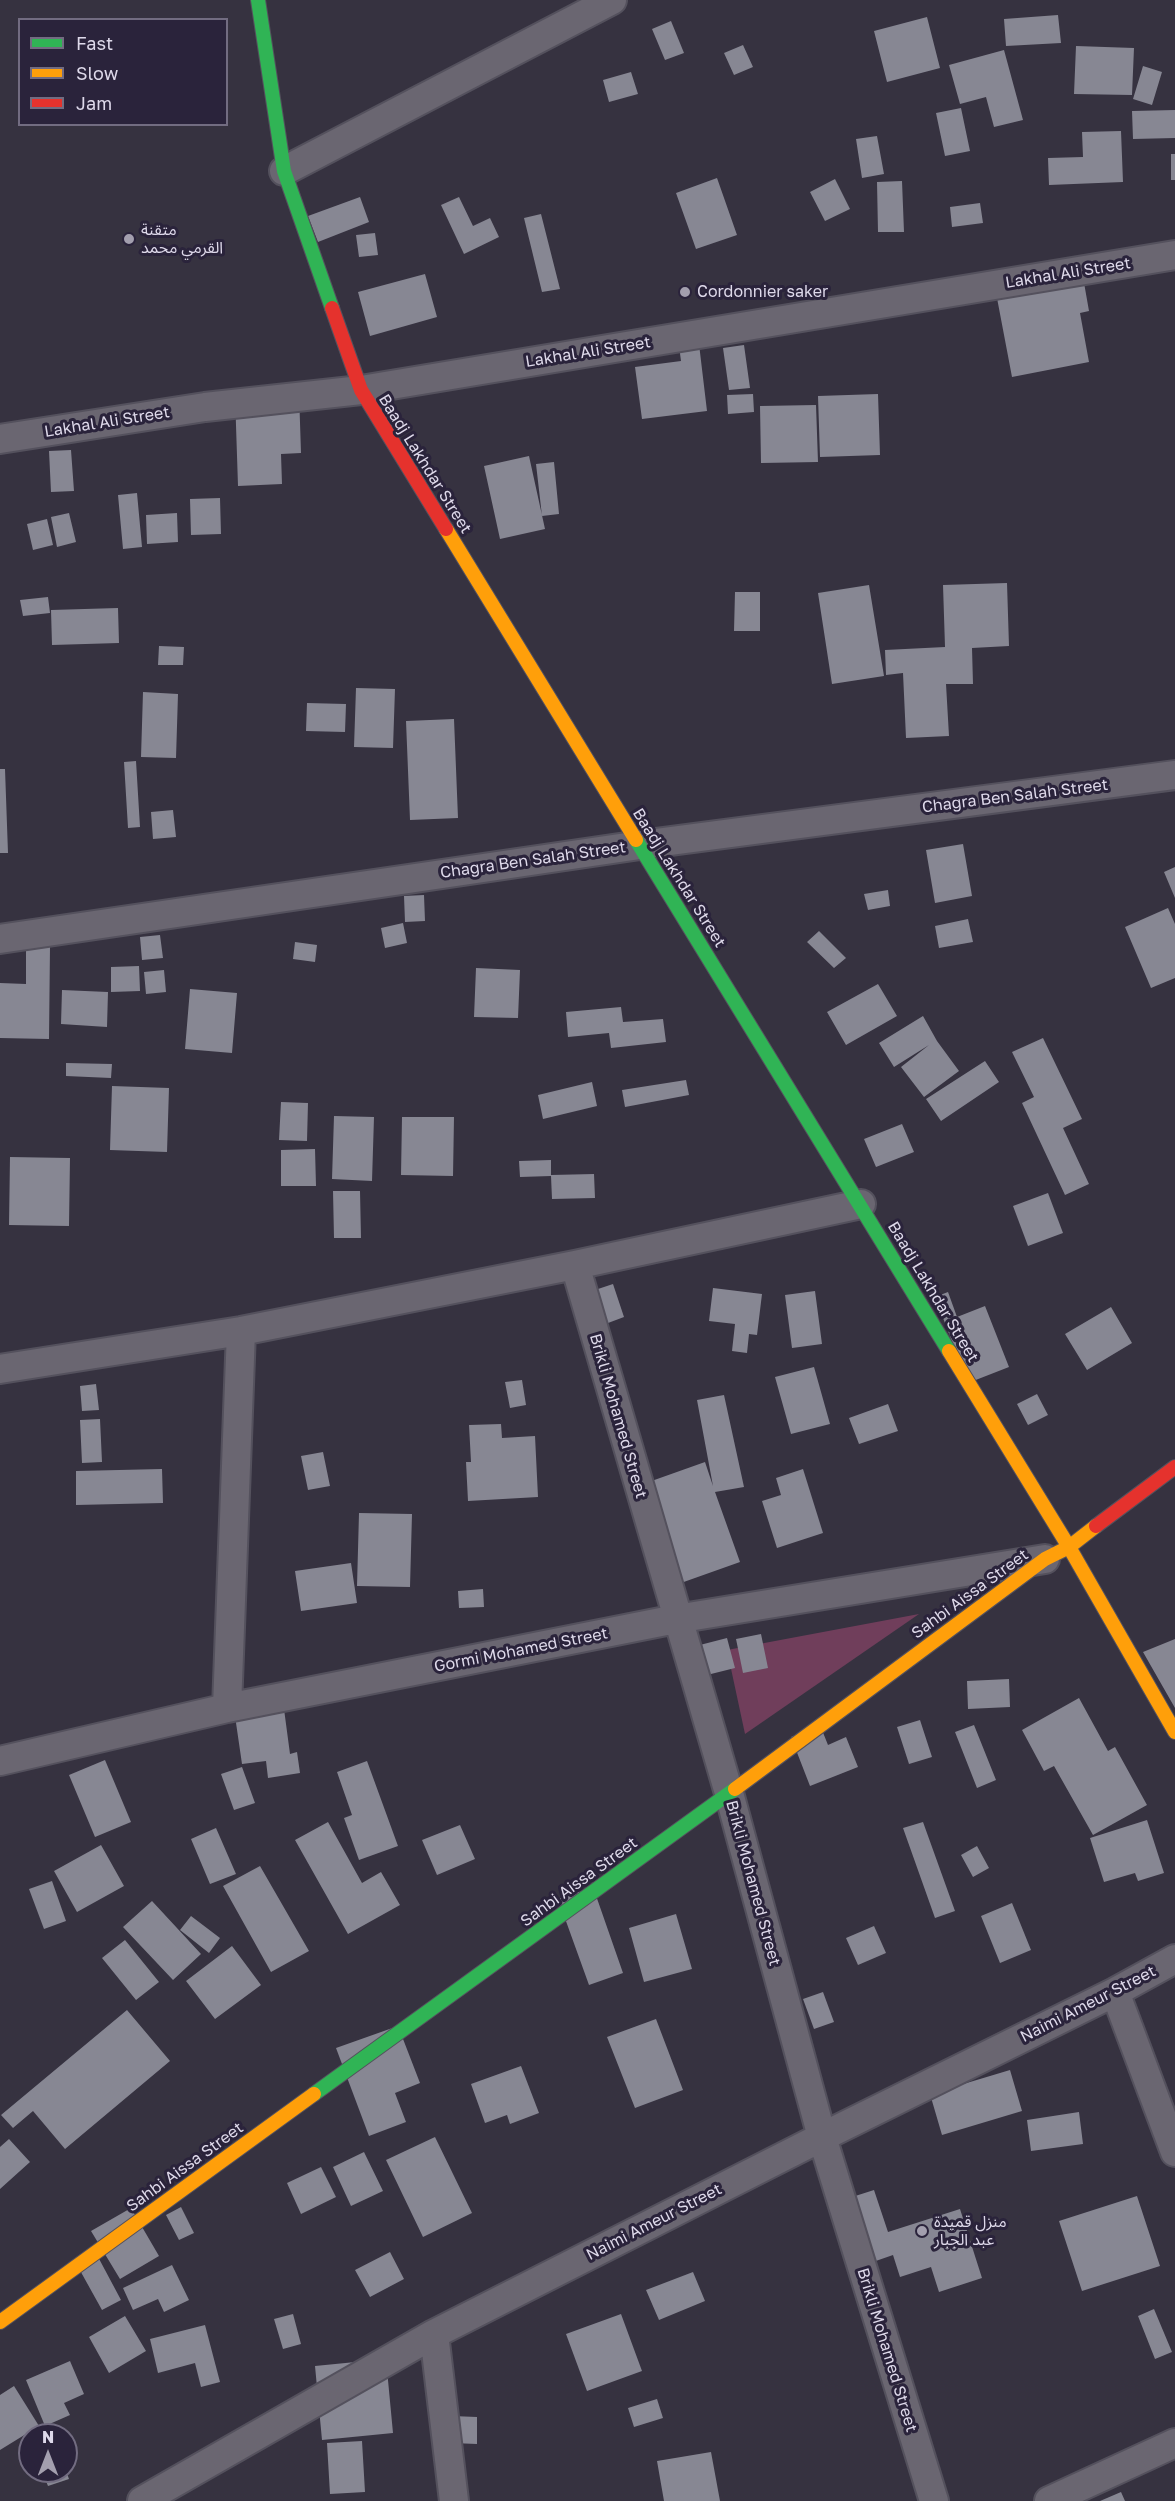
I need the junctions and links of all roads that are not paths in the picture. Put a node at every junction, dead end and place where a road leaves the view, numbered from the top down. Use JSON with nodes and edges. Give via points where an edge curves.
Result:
{"nodes":[{"id":1,"x":258,"y":0,"type":"edge"},
{"id":2,"x":612,"y":0,"type":"edge"},
{"id":3,"x":284,"y":171,"type":"junction"},
{"id":4,"x":1175,"y":255,"type":"edge"},
{"id":5,"x":361,"y":390,"type":"junction"},
{"id":6,"x":0,"y":440,"type":"edge"},
{"id":7,"x":1175,"y":775,"type":"edge"},
{"id":8,"x":640,"y":845,"type":"junction"},
{"id":9,"x":0,"y":939,"type":"edge"},
{"id":10,"x":861,"y":1204,"type":"junction"},
{"id":11,"x":575,"y":1265,"type":"junction"},
{"id":12,"x":241,"y":1331,"type":"junction"},
{"id":13,"x":0,"y":1369,"type":"edge"},
{"id":14,"x":1175,"y":1467,"type":"edge"},
{"id":15,"x":1057,"y":1553,"type":"junction"},
{"id":16,"x":676,"y":1619,"type":"junction"},
{"id":17,"x":226,"y":1708,"type":"junction"},
{"id":18,"x":1175,"y":1732,"type":"edge"},
{"id":19,"x":0,"y":1761,"type":"edge"},
{"id":20,"x":729,"y":1793,"type":"junction"},
{"id":21,"x":1175,"y":1959,"type":"edge"},
{"id":22,"x":1115,"y":1992,"type":"junction"},
{"id":23,"x":822,"y":2137,"type":"junction"},
{"id":24,"x":1175,"y":2152,"type":"edge"},
{"id":25,"x":0,"y":2322,"type":"edge"},
{"id":26,"x":434,"y":2334,"type":"junction"},
{"id":27,"x":1175,"y":2443,"type":"edge"},
{"id":28,"x":142,"y":2501,"type":"edge"},
{"id":29,"x":453,"y":2501,"type":"edge"},
{"id":30,"x":934,"y":2501,"type":"edge"},
{"id":31,"x":1048,"y":2501,"type":"edge"}],
"edges":[{"from":1,"to":3,"type":"street","name":"Baadj Lakhdar Street"},
{"from":2,"to":3,"type":"street"},
{"from":3,"to":5,"type":"street","name":"Baadj Lakhdar Street"},
{"from":4,"to":5,"type":"street","name":"Lakhal Ali Street"},
{"from":5,"to":6,"type":"street","name":"Lakhal Ali Street","via":[[205,407]]},
{"from":5,"to":8,"type":"street","name":"Baadj Lakhdar Street"},
{"from":7,"to":8,"type":"street","name":"Chagra Ben Salah Street"},
{"from":8,"to":9,"type":"street","name":"Chagra Ben Salah Street"},
{"from":8,"to":10,"type":"street","name":"Baadj Lakhdar Street"},
{"from":10,"to":11,"type":"street"},
{"from":10,"to":15,"type":"street","name":"Baadj Lakhdar Street"},
{"from":11,"to":12,"type":"street"},
{"from":11,"to":16,"type":"street","name":"Brikli Mohamed Street"},
{"from":12,"to":13,"type":"street"},
{"from":12,"to":17,"type":"street"},
{"from":14,"to":15,"type":"street","name":"Sahbi Aissa Street"},
{"from":15,"to":16,"type":"street","name":"Gormi Mohamed Street"},
{"from":15,"to":18,"type":"street","name":"Baadj Lakhdar Street"},
{"from":15,"to":20,"type":"street","name":"Sahbi Aissa Street"},
{"from":16,"to":17,"type":"street","name":"Gormi Mohamed Street"},
{"from":16,"to":20,"type":"street","name":"Brikli Mohamed Street"},
{"from":17,"to":19,"type":"street","name":"Gormi Mohamed Street"},
{"from":20,"to":23,"type":"street","name":"Brikli Mohamed Street"},
{"from":20,"to":25,"type":"street","name":"Sahbi Aissa Street"},
{"from":21,"to":22,"type":"street","name":"Naimi Ameur Street"},
{"from":22,"to":23,"type":"street","name":"Naimi Ameur Street"},
{"from":22,"to":24,"type":"street"},
{"from":23,"to":26,"type":"street","name":"Naimi Ameur Street"},
{"from":23,"to":30,"type":"street","name":"Brikli Mohamed Street"},
{"from":26,"to":28,"type":"street","name":"Naimi Ameur Street"},
{"from":26,"to":29,"type":"street"},
{"from":27,"to":31,"type":"street"}]}
